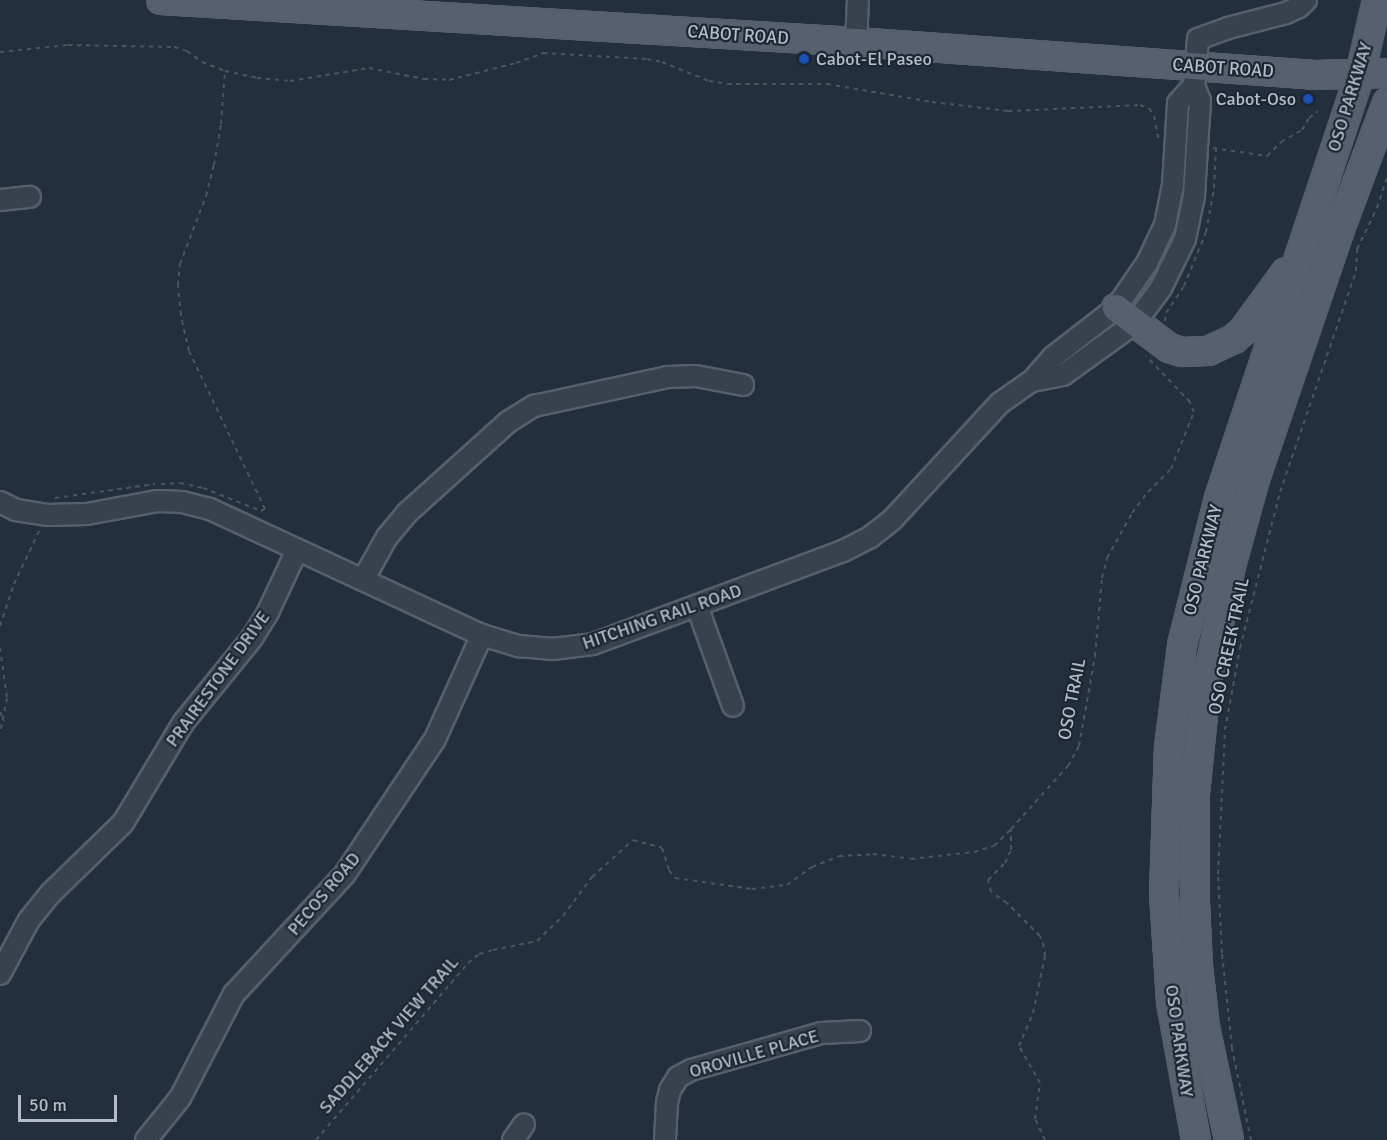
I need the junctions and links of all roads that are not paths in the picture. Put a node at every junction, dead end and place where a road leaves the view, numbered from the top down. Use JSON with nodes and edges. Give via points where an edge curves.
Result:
{"nodes":[{"id":1,"x":161,"y":0,"type":"edge"},
{"id":2,"x":1306,"y":0,"type":"edge"},
{"id":3,"x":1377,"y":0,"type":"edge"},
{"id":4,"x":857,"y":8,"type":"edge"},
{"id":5,"x":855,"y":42,"type":"junction"},
{"id":6,"x":1387,"y":73,"type":"edge"},
{"id":7,"x":1360,"y":75,"type":"junction"},
{"id":8,"x":1195,"y":76,"type":"junction"},
{"id":9,"x":1387,"y":103,"type":"edge"},
{"id":10,"x":30,"y":197,"type":"dead end"},
{"id":11,"x":0,"y":200,"type":"edge"},
{"id":12,"x":1299,"y":255,"type":"junction"},
{"id":13,"x":1126,"y":316,"type":"junction"},
{"id":14,"x":743,"y":386,"type":"dead end"},
{"id":15,"x":0,"y":502,"type":"edge"},
{"id":16,"x":297,"y":549,"type":"junction"},
{"id":17,"x":363,"y":580,"type":"junction"},
{"id":18,"x":697,"y":606,"type":"junction"},
{"id":19,"x":482,"y":635,"type":"junction"},
{"id":20,"x":733,"y":706,"type":"dead end"},
{"id":21,"x":0,"y":974,"type":"edge"},
{"id":22,"x":860,"y":1031,"type":"dead end"},
{"id":23,"x":146,"y":1140,"type":"edge"},
{"id":24,"x":665,"y":1140,"type":"edge"},
{"id":25,"x":1196,"y":1140,"type":"edge"},
{"id":26,"x":1228,"y":1140,"type":"edge"}],
"edges":[{"from":1,"to":5,"type":"main road","name":"CABOT ROAD"},
{"from":2,"to":8,"type":"street","name":"HITCHING RAIL ROAD","via":[[1286,13],[1198,39]]},
{"from":3,"to":7,"type":"main road","name":"OSO PARKWAY"},
{"from":4,"to":5,"type":"street"},
{"from":5,"to":8,"type":"main road","name":"CABOT ROAD"},
{"from":6,"to":7,"type":"main road","name":"CABOT ROAD"},
{"from":7,"to":8,"type":"main road","name":"CABOT ROAD"},
{"from":7,"to":12,"type":"main road","name":"OSO PARKWAY"},
{"from":8,"to":13,"type":"street","name":"HITCHING RAIL ROAD","via":[[1200,101],[1194,196],[1185,239],[1161,288]]},
{"from":9,"to":26,"type":"main road","name":"OSO PARKWAY","via":[[1255,479],[1230,566],[1206,685],[1196,794],[1194,902],[1205,1026]]},
{"from":10,"to":11,"type":"street"},
{"from":12,"to":13,"type":"main road","via":[[1243,330],[1208,351],[1182,352],[1158,342]]},
{"from":12,"to":25,"type":"main road","name":"OSO PARKWAY","via":[[1219,498],[1192,595],[1176,688],[1165,799],[1164,894],[1171,1002]]},
{"from":13,"to":18,"type":"street","name":"HITCHING RAIL ROAD","via":[[1063,375],[1032,381],[1000,403],[916,497],[869,538]]},
{"from":14,"to":17,"type":"street","via":[[696,376],[668,377],[534,406],[508,422],[406,513],[387,537]]},
{"from":15,"to":16,"type":"street","name":"HITCHING RAIL ROAD","via":[[16,510],[47,515],[87,514],[157,501],[182,502],[210,509]]},
{"from":16,"to":17,"type":"street","name":"HITCHING RAIL ROAD"},
{"from":16,"to":21,"type":"street","name":"PRAIRESTONE DRIVE","via":[[262,621],[183,723],[123,823],[29,920]]},
{"from":17,"to":19,"type":"street","name":"HITCHING RAIL ROAD"},
{"from":18,"to":19,"type":"street","name":"HITCHING RAIL ROAD","via":[[593,644],[553,649],[519,646]]},
{"from":18,"to":20,"type":"street"},
{"from":19,"to":23,"type":"street","name":"PECOS ROAD","via":[[435,739],[345,874],[234,994],[180,1098]]},
{"from":22,"to":24,"type":"street","name":"OROVILLE PLACE","via":[[822,1033],[678,1077],[667,1103]]}]}
